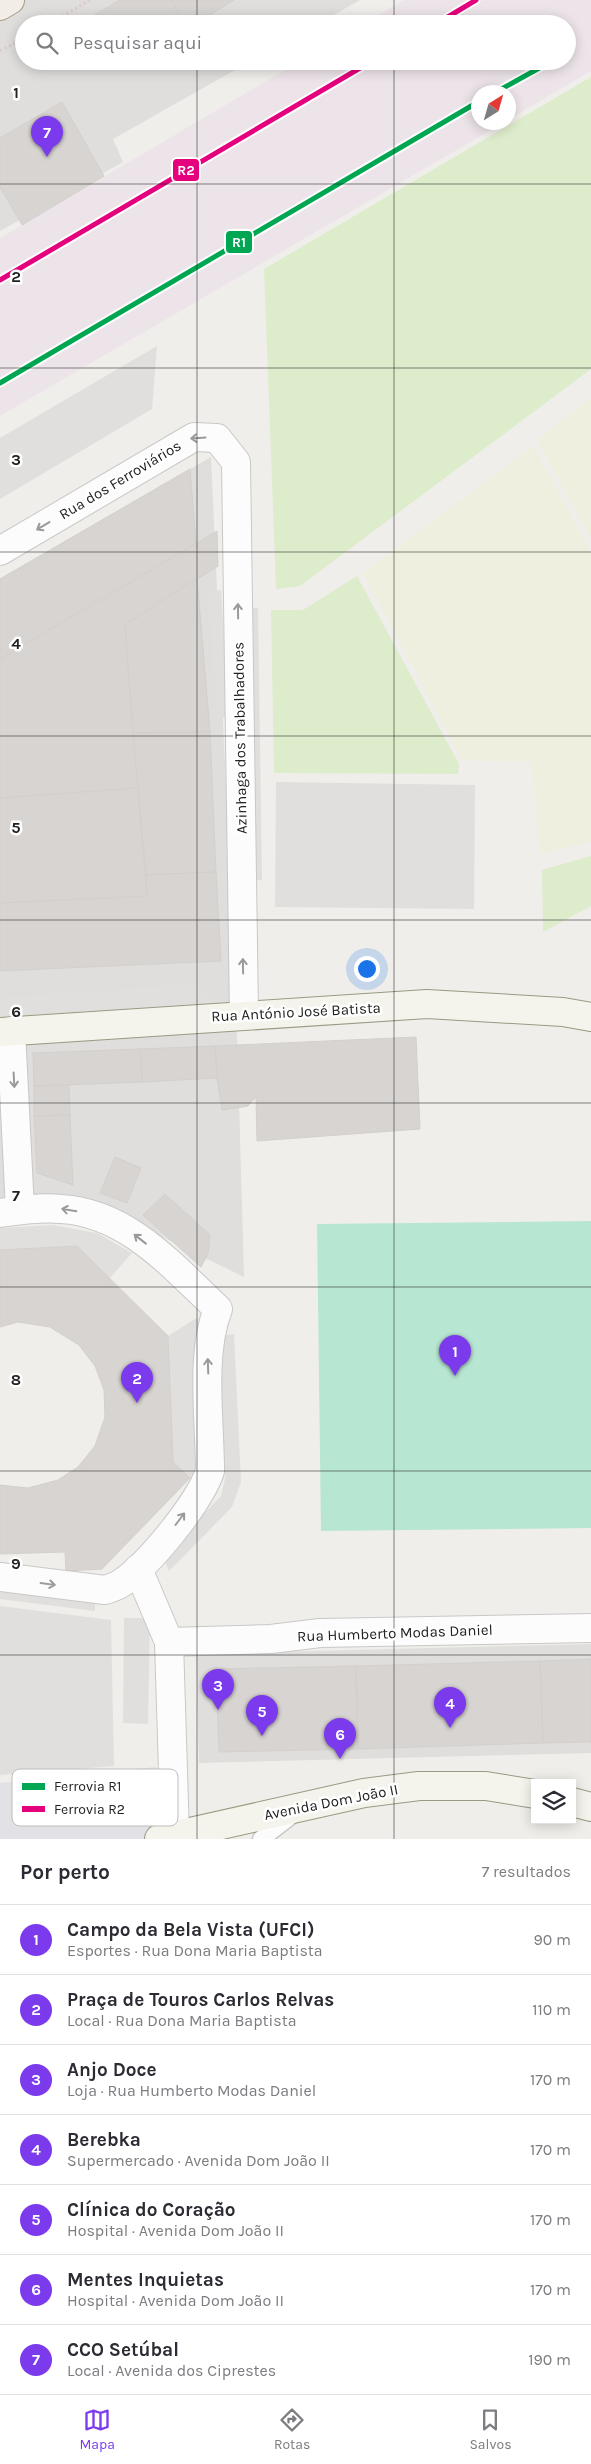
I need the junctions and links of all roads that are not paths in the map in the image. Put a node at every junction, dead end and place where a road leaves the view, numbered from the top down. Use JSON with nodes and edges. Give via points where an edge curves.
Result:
{"nodes":[{"id":1,"x":10,"y":0,"type":"edge"},
{"id":2,"x":0,"y":6,"type":"edge"},
{"id":3,"x":236,"y":462,"type":"joint"},
{"id":4,"x":0,"y":551,"type":"edge"},
{"id":5,"x":244,"y":1015,"type":"junction"},
{"id":6,"x":591,"y":1018,"type":"edge"},
{"id":7,"x":6,"y":1031,"type":"edge"},
{"id":8,"x":10,"y":1211,"type":"edge"},
{"id":9,"x":138,"y":1569,"type":"junction"},
{"id":10,"x":0,"y":1577,"type":"edge"},
{"id":11,"x":591,"y":1628,"type":"edge"},
{"id":12,"x":169,"y":1642,"type":"junction"},
{"id":13,"x":168,"y":1769,"type":"edge"},
{"id":14,"x":531,"y":1793,"type":"edge"},
{"id":15,"x":576,"y":1803,"type":"edge"},
{"id":16,"x":308,"y":1804,"type":"junction"},
{"id":17,"x":591,"y":1807,"type":"edge"},
{"id":18,"x":167,"y":1837,"type":"edge"},
{"id":19,"x":261,"y":1839,"type":"edge"}],
"edges":[{"from":1,"to":2,"type":"main road"},
{"from":3,"to":4,"type":"street","name":"Rua dos Ferroviários","one_way":true,"via":[[218,438],[194,436]]},
{"from":5,"to":3,"type":"street","name":"Azinhaga dos Trabalhadores","one_way":true},
{"from":5,"to":6,"type":"main road","name":"Rua António José Batista","via":[[427,1004],[564,1012]]},
{"from":5,"to":7,"type":"main road","name":"Rua António José Batista"},
{"from":7,"to":8,"type":"street","one_way":true},
{"from":9,"to":8,"type":"street","one_way":true,"via":[[205,1486],[210,1470],[207,1352],[218,1309],[139,1237],[116,1223],[90,1213],[60,1208]]},
{"from":10,"to":9,"type":"street","one_way":true,"via":[[105,1590],[121,1584]]},
{"from":9,"to":12,"type":"street"},
{"from":11,"to":12,"type":"street","name":"Rua Humberto Modas Daniel","via":[[320,1633],[271,1639]]},
{"from":12,"to":13,"type":"street"},
{"from":14,"to":16,"type":"main road","name":"Avenida Dom João II","via":[[486,1786],[418,1786]]},
{"from":15,"to":17,"type":"main road"},
{"from":16,"to":18,"type":"main road","name":"Avenida Dom João II"},
{"from":16,"to":19,"type":"lane"}]}
